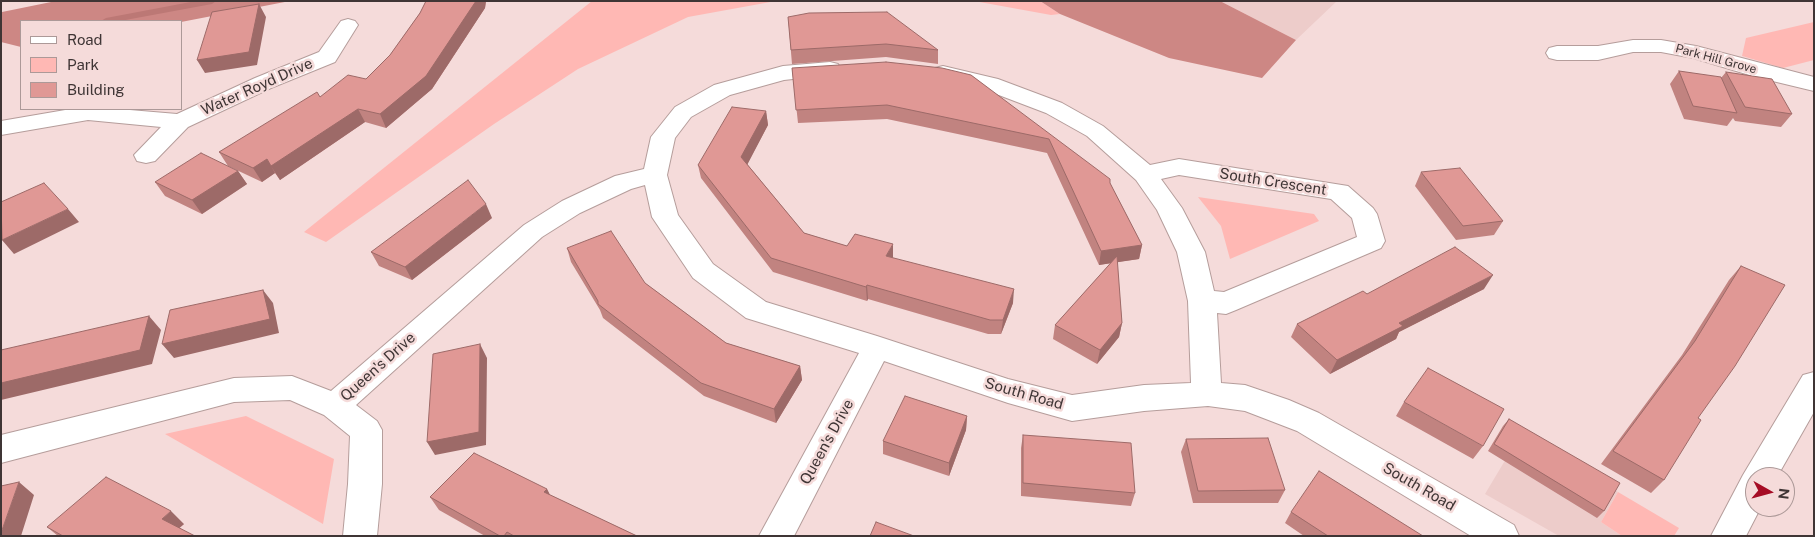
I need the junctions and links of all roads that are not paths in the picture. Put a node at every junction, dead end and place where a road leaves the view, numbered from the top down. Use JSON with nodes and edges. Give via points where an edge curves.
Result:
{"nodes":[{"id":1,"x":348,"y":25,"type":"dead end"},
{"id":2,"x":1557,"y":53,"type":"dead end"},
{"id":3,"x":850,"y":67,"type":"edge"},
{"id":4,"x":924,"y":71,"type":"edge"},
{"id":5,"x":1814,"y":84,"type":"edge"},
{"id":6,"x":180,"y":122,"type":"junction"},
{"id":7,"x":1,"y":128,"type":"edge"},
{"id":8,"x":146,"y":155,"type":"dead end"},
{"id":9,"x":655,"y":174,"type":"junction"},
{"id":10,"x":1144,"y":174,"type":"junction"},
{"id":11,"x":1202,"y":301,"type":"junction"},
{"id":12,"x":877,"y":347,"type":"junction"},
{"id":13,"x":1814,"y":384,"type":"edge"},
{"id":14,"x":1208,"y":394,"type":"junction"},
{"id":15,"x":335,"y":406,"type":"junction"},
{"id":16,"x":1,"y":449,"type":"edge"},
{"id":17,"x":1766,"y":467,"type":"edge"},
{"id":18,"x":1745,"y":504,"type":"edge"},
{"id":19,"x":360,"y":536,"type":"edge"},
{"id":20,"x":776,"y":536,"type":"edge"},
{"id":21,"x":1502,"y":536,"type":"edge"},
{"id":22,"x":1728,"y":536,"type":"edge"}],
"edges":[{"from":1,"to":6,"type":"street","name":"Water Royd Drive","via":[[327,57]]},
{"from":2,"to":5,"type":"street","name":"Park Hill Grove","via":[[1598,53],[1633,46],[1662,46]]},
{"from":3,"to":9,"type":"street","via":[[783,73],[722,90],[683,112],[663,137]]},
{"from":4,"to":10,"type":"street","via":[[990,84],[1054,108],[1095,131]]},
{"from":6,"to":7,"type":"street","via":[[88,113]]},
{"from":6,"to":8,"type":"street","name":"Water Royd Drive"},
{"from":9,"to":12,"type":"street","name":"South Road","via":[[665,217],[703,271],[756,310]]},
{"from":9,"to":15,"type":"street","name":"Queen's Drive","via":[[624,182],[571,207],[533,231]]},
{"from":10,"to":11,"type":"street","via":[[1169,208],[1191,252]]},
{"from":10,"to":11,"type":"street","name":"South Crescent","via":[[1179,167],[1339,192],[1364,214],[1372,240],[1226,303]]},
{"from":11,"to":14,"type":"street","via":[[1204,371]]},
{"from":12,"to":14,"type":"street","name":"South Road","via":[[1008,391],[1072,408],[1144,398]]},
{"from":12,"to":20,"type":"street","name":"Queen's Drive"},
{"from":13,"to":17,"type":"street"},
{"from":14,"to":21,"type":"street","name":"South Road","via":[[1245,398],[1308,422]]},
{"from":15,"to":16,"type":"street","name":"Queen's Drive","via":[[292,388],[234,390]]},
{"from":15,"to":19,"type":"street","via":[[366,430]]},
{"from":18,"to":22,"type":"street"}]}
